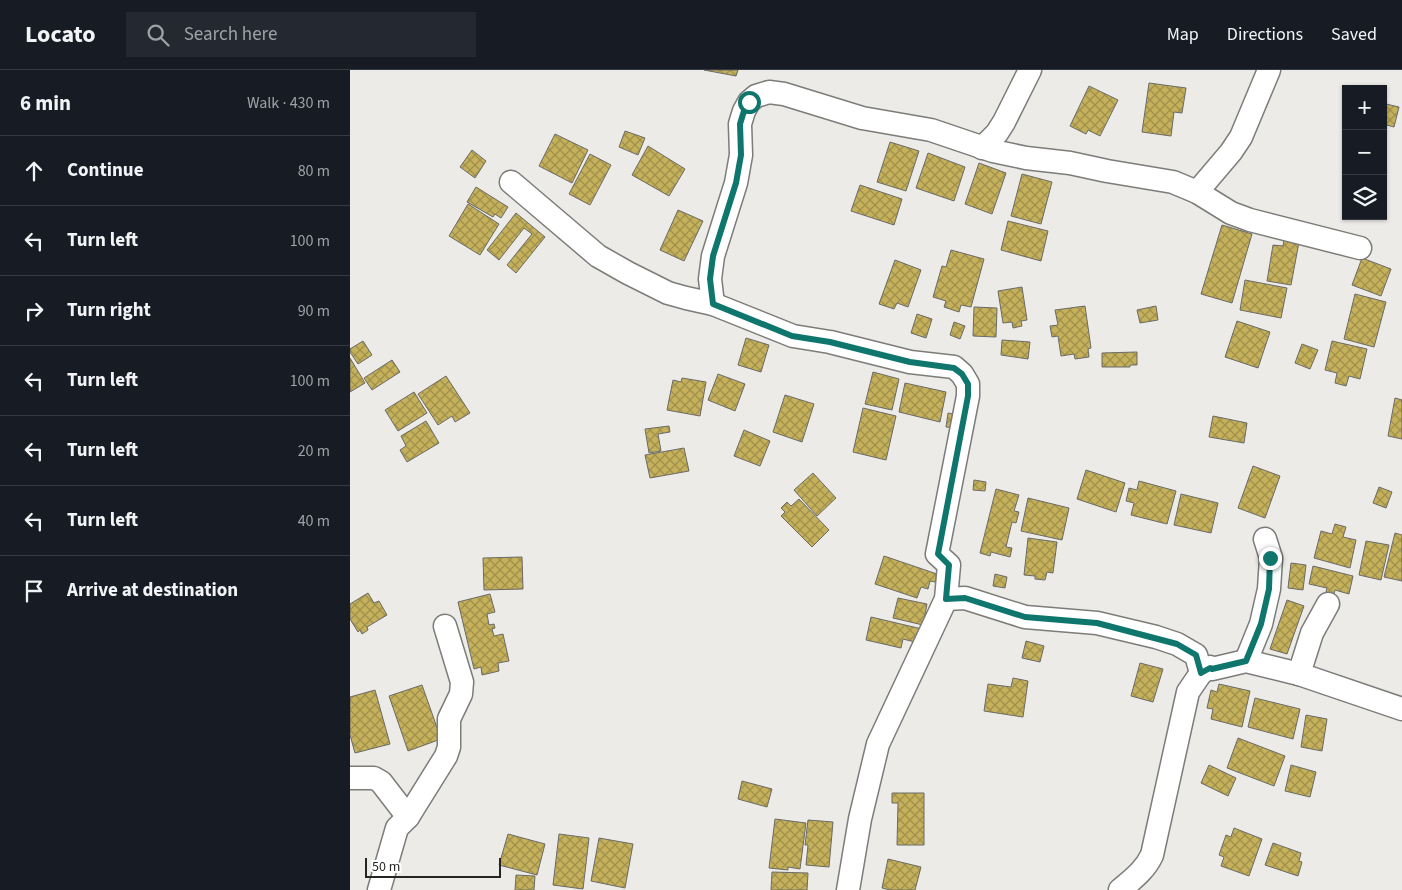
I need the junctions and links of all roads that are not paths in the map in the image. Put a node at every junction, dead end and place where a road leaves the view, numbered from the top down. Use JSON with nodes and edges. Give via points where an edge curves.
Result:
{"nodes":[{"id":1,"x":1030,"y":70,"type":"edge"},
{"id":2,"x":1269,"y":70,"type":"edge"},
{"id":3,"x":982,"y":148,"type":"junction"},
{"id":4,"x":512,"y":182,"type":"dead end"},
{"id":5,"x":1198,"y":192,"type":"junction"},
{"id":6,"x":1360,"y":248,"type":"dead end"},
{"id":7,"x":713,"y":304,"type":"junction"},
{"id":8,"x":1264,"y":539,"type":"dead end"},
{"id":9,"x":946,"y":599,"type":"junction"},
{"id":10,"x":1328,"y":604,"type":"dead end"},
{"id":11,"x":445,"y":626,"type":"dead end"},
{"id":12,"x":1246,"y":661,"type":"junction"},
{"id":13,"x":1201,"y":673,"type":"junction"},
{"id":14,"x":1299,"y":674,"type":"junction"},
{"id":15,"x":1402,"y":709,"type":"edge"},
{"id":16,"x":350,"y":778,"type":"edge"},
{"id":17,"x":408,"y":817,"type":"junction"},
{"id":18,"x":379,"y":890,"type":"edge"},
{"id":19,"x":848,"y":890,"type":"edge"},
{"id":20,"x":1120,"y":890,"type":"edge"}],
"edges":[{"from":1,"to":3,"type":"street","via":[[1004,122]]},
{"from":2,"to":5,"type":"street","via":[[1241,137]]},
{"from":3,"to":5,"type":"street","via":[[1173,182]]},
{"from":3,"to":7,"type":"street","via":[[931,130],[862,118],[784,94],[769,92],[756,96],[746,107],[740,124],[741,155],[736,183],[713,256],[710,279]]},
{"from":4,"to":7,"type":"street","via":[[598,256],[668,292]]},
{"from":5,"to":6,"type":"street","via":[[1231,213],[1250,220]]},
{"from":7,"to":9,"type":"street","via":[[792,336],[910,362],[954,368],[962,374],[968,384],[968,396],[938,554],[949,565]]},
{"from":8,"to":12,"type":"street","via":[[1270,558],[1269,589],[1261,624]]},
{"from":9,"to":13,"type":"street","via":[[965,598],[1025,617],[1097,623],[1177,644],[1196,655]]},
{"from":9,"to":19,"type":"street","via":[[878,744],[860,819]]},
{"from":10,"to":14,"type":"street","via":[[1312,632]]},
{"from":11,"to":17,"type":"street","via":[[462,682],[461,694],[449,719],[446,756]]},
{"from":12,"to":13,"type":"street","via":[[1210,668]]},
{"from":12,"to":14,"type":"street"},
{"from":13,"to":20,"type":"street","via":[[1188,692],[1152,855],[1140,873]]},
{"from":14,"to":15,"type":"street"},
{"from":16,"to":17,"type":"street","via":[[374,778],[381,782]]},
{"from":17,"to":18,"type":"street","via":[[397,828]]}]}
